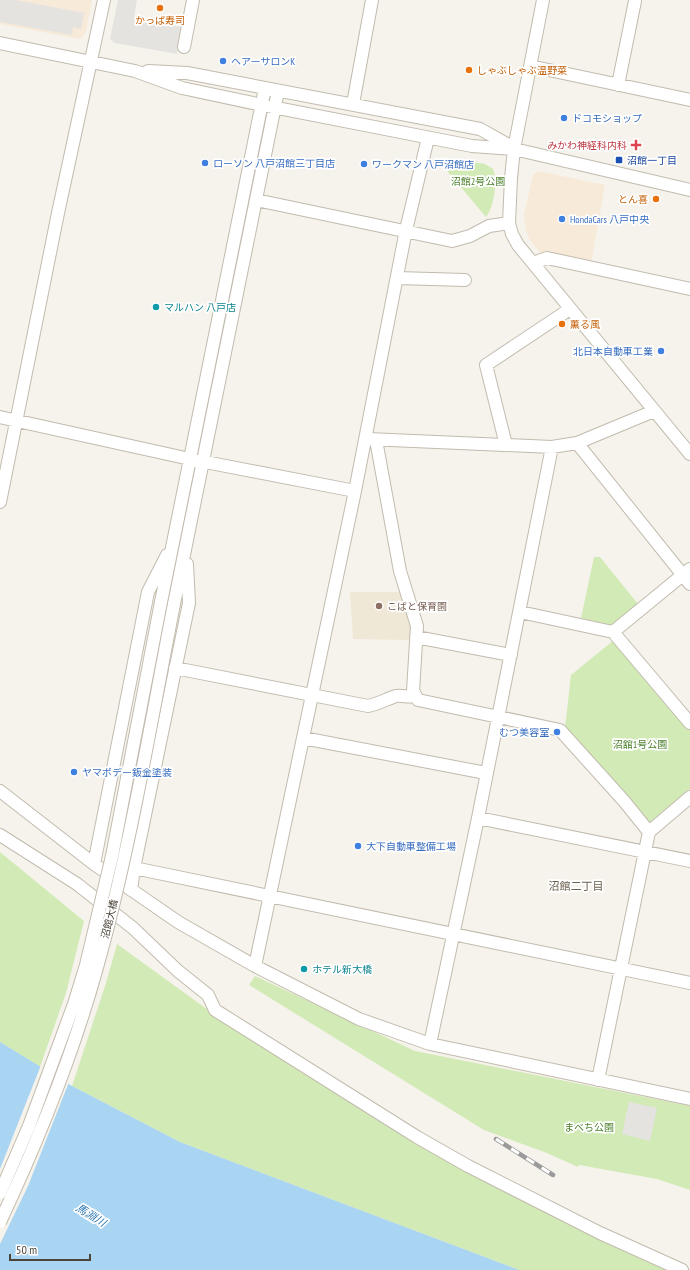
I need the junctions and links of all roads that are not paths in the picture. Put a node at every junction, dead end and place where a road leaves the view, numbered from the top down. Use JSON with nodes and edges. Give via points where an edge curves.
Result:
{"nodes":[{"id":1,"x":104,"y":0,"type":"edge"},
{"id":2,"x":193,"y":0,"type":"edge"},
{"id":3,"x":372,"y":0,"type":"edge"},
{"id":4,"x":543,"y":0,"type":"edge"},
{"id":5,"x":635,"y":1,"type":"edge"},
{"id":6,"x":0,"y":43,"type":"edge"},
{"id":7,"x":184,"y":47,"type":"dead end"},
{"id":8,"x":90,"y":61,"type":"junction"},
{"id":9,"x":530,"y":66,"type":"junction"},
{"id":10,"x":135,"y":71,"type":"junction"},
{"id":11,"x":618,"y":85,"type":"junction"},
{"id":12,"x":265,"y":88,"type":"junction"},
{"id":13,"x":278,"y":90,"type":"junction"},
{"id":14,"x":690,"y":100,"type":"edge"},
{"id":15,"x":353,"y":104,"type":"junction"},
{"id":16,"x":262,"y":105,"type":"junction"},
{"id":17,"x":274,"y":107,"type":"junction"},
{"id":18,"x":428,"y":138,"type":"junction"},
{"id":19,"x":514,"y":148,"type":"junction"},
{"id":20,"x":690,"y":190,"type":"edge"},
{"id":21,"x":256,"y":200,"type":"junction"},
{"id":22,"x":509,"y":223,"type":"junction"},
{"id":23,"x":406,"y":230,"type":"junction"},
{"id":24,"x":533,"y":263,"type":"junction"},
{"id":25,"x":397,"y":278,"type":"junction"},
{"id":26,"x":465,"y":280,"type":"dead end"},
{"id":27,"x":690,"y":290,"type":"edge"},
{"id":28,"x":570,"y":309,"type":"junction"},
{"id":29,"x":654,"y":411,"type":"junction"},
{"id":30,"x":0,"y":417,"type":"edge"},
{"id":31,"x":16,"y":420,"type":"junction"},
{"id":32,"x":371,"y":440,"type":"junction"},
{"id":33,"x":577,"y":443,"type":"junction"},
{"id":34,"x":506,"y":445,"type":"junction"},
{"id":35,"x":552,"y":447,"type":"junction"},
{"id":36,"x":690,"y":454,"type":"edge"},
{"id":37,"x":196,"y":460,"type":"junction"},
{"id":38,"x":355,"y":491,"type":"junction"},
{"id":39,"x":0,"y":502,"type":"edge"},
{"id":40,"x":173,"y":542,"type":"junction"},
{"id":41,"x":186,"y":542,"type":"junction"},
{"id":42,"x":687,"y":576,"type":"edge"},
{"id":43,"x":520,"y":612,"type":"junction"},
{"id":44,"x":613,"y":632,"type":"junction"},
{"id":45,"x":416,"y":637,"type":"junction"},
{"id":46,"x":511,"y":655,"type":"junction"},
{"id":47,"x":175,"y":668,"type":"junction"},
{"id":48,"x":312,"y":696,"type":"junction"},
{"id":49,"x":416,"y":696,"type":"junction"},
{"id":50,"x":497,"y":717,"type":"junction"},
{"id":51,"x":690,"y":723,"type":"edge"},
{"id":52,"x":303,"y":738,"type":"junction"},
{"id":53,"x":486,"y":773,"type":"junction"},
{"id":54,"x":0,"y":791,"type":"edge"},
{"id":55,"x":690,"y":797,"type":"edge"},
{"id":56,"x":478,"y":818,"type":"junction"},
{"id":57,"x":649,"y":832,"type":"junction"},
{"id":58,"x":0,"y":835,"type":"edge"},
{"id":59,"x":645,"y":852,"type":"junction"},
{"id":60,"x":690,"y":861,"type":"edge"},
{"id":61,"x":94,"y":864,"type":"junction"},
{"id":62,"x":134,"y":868,"type":"junction"},
{"id":63,"x":132,"y":890,"type":"junction"},
{"id":64,"x":271,"y":895,"type":"junction"},
{"id":65,"x":453,"y":932,"type":"junction"},
{"id":66,"x":255,"y":966,"type":"junction"},
{"id":67,"x":620,"y":968,"type":"junction"},
{"id":68,"x":690,"y":983,"type":"edge"},
{"id":69,"x":430,"y":1044,"type":"junction"},
{"id":70,"x":598,"y":1080,"type":"junction"},
{"id":71,"x":690,"y":1099,"type":"edge"},
{"id":72,"x":0,"y":1192,"type":"edge"},
{"id":73,"x":0,"y":1222,"type":"edge"},
{"id":74,"x":682,"y":1270,"type":"edge"}],
"edges":[{"from":1,"to":8,"type":"street"},
{"from":2,"to":7,"type":"street"},
{"from":3,"to":15,"type":"street"},
{"from":4,"to":9,"type":"street"},
{"from":5,"to":11,"type":"street"},
{"from":6,"to":8,"type":"street"},
{"from":8,"to":10,"type":"street"},
{"from":8,"to":31,"type":"street"},
{"from":9,"to":11,"type":"street"},
{"from":9,"to":19,"type":"street"},
{"from":10,"to":12,"type":"street","via":[[187,73]]},
{"from":10,"to":16,"type":"street","via":[[182,88]]},
{"from":11,"to":14,"type":"street"},
{"from":12,"to":13,"type":"street"},
{"from":12,"to":16,"type":"street"},
{"from":13,"to":15,"type":"street"},
{"from":13,"to":17,"type":"street"},
{"from":15,"to":19,"type":"street","via":[[480,129]]},
{"from":16,"to":17,"type":"street"},
{"from":16,"to":37,"type":"street"},
{"from":17,"to":18,"type":"street"},
{"from":17,"to":21,"type":"street"},
{"from":18,"to":19,"type":"street","via":[[478,147]]},
{"from":18,"to":23,"type":"street"},
{"from":19,"to":20,"type":"street"},
{"from":19,"to":22,"type":"street","via":[[508,204]]},
{"from":21,"to":23,"type":"street"},
{"from":21,"to":37,"type":"street"},
{"from":22,"to":23,"type":"street","via":[[489,226],[470,236],[452,241]]},
{"from":22,"to":24,"type":"street","via":[[518,245]]},
{"from":23,"to":25,"type":"street"},
{"from":24,"to":27,"type":"street","via":[[547,258]]},
{"from":24,"to":28,"type":"street"},
{"from":25,"to":26,"type":"street"},
{"from":25,"to":32,"type":"street"},
{"from":28,"to":29,"type":"street"},
{"from":28,"to":34,"type":"street","via":[[486,365]]},
{"from":29,"to":33,"type":"street"},
{"from":29,"to":36,"type":"street"},
{"from":30,"to":31,"type":"street"},
{"from":31,"to":37,"type":"street"},
{"from":31,"to":39,"type":"street"},
{"from":32,"to":34,"type":"street"},
{"from":32,"to":38,"type":"street"},
{"from":32,"to":45,"type":"street","via":[[400,571],[417,626]]},
{"from":33,"to":35,"type":"street"},
{"from":33,"to":42,"type":"street"},
{"from":34,"to":35,"type":"street"},
{"from":35,"to":43,"type":"street"},
{"from":37,"to":38,"type":"street"},
{"from":37,"to":40,"type":"street"},
{"from":37,"to":41,"type":"street"},
{"from":38,"to":48,"type":"street"},
{"from":40,"to":61,"type":"street","via":[[148,592]]},
{"from":40,"to":72,"type":"street","name":"沼館大橋","bridge":true,"via":[[112,856],[86,965],[31,1119]]},
{"from":41,"to":47,"type":"street","via":[[189,603]]},
{"from":41,"to":73,"type":"street","name":"沼館大橋","bridge":true,"via":[[123,860],[96,970],[84,1013],[60,1077]]},
{"from":42,"to":44,"type":"street"},
{"from":43,"to":44,"type":"street"},
{"from":43,"to":46,"type":"street"},
{"from":44,"to":51,"type":"street"},
{"from":45,"to":46,"type":"street"},
{"from":45,"to":49,"type":"street","via":[[413,692]]},
{"from":46,"to":50,"type":"street"},
{"from":47,"to":48,"type":"street"},
{"from":47,"to":62,"type":"street"},
{"from":48,"to":49,"type":"street","via":[[368,706],[397,696]]},
{"from":48,"to":52,"type":"street"},
{"from":49,"to":50,"type":"street","via":[[418,700]]},
{"from":50,"to":53,"type":"street"},
{"from":50,"to":57,"type":"street","via":[[560,730]]},
{"from":52,"to":53,"type":"street"},
{"from":52,"to":64,"type":"street"},
{"from":53,"to":56,"type":"street"},
{"from":54,"to":61,"type":"street"},
{"from":55,"to":57,"type":"street"},
{"from":56,"to":59,"type":"street"},
{"from":56,"to":65,"type":"street"},
{"from":57,"to":59,"type":"street"},
{"from":58,"to":74,"type":"street","via":[[77,884],[133,928],[178,971],[208,995],[215,1010],[455,1159],[600,1233]]},
{"from":59,"to":60,"type":"street"},
{"from":59,"to":67,"type":"street"},
{"from":61,"to":63,"type":"street"},
{"from":62,"to":63,"type":"street"},
{"from":62,"to":64,"type":"street"},
{"from":63,"to":66,"type":"street","via":[[178,922]]},
{"from":64,"to":65,"type":"street"},
{"from":64,"to":66,"type":"street"},
{"from":65,"to":67,"type":"street"},
{"from":65,"to":69,"type":"street"},
{"from":66,"to":69,"type":"street","via":[[359,1019]]},
{"from":67,"to":68,"type":"street"},
{"from":67,"to":70,"type":"street"},
{"from":69,"to":70,"type":"street"},
{"from":70,"to":71,"type":"street"}]}
